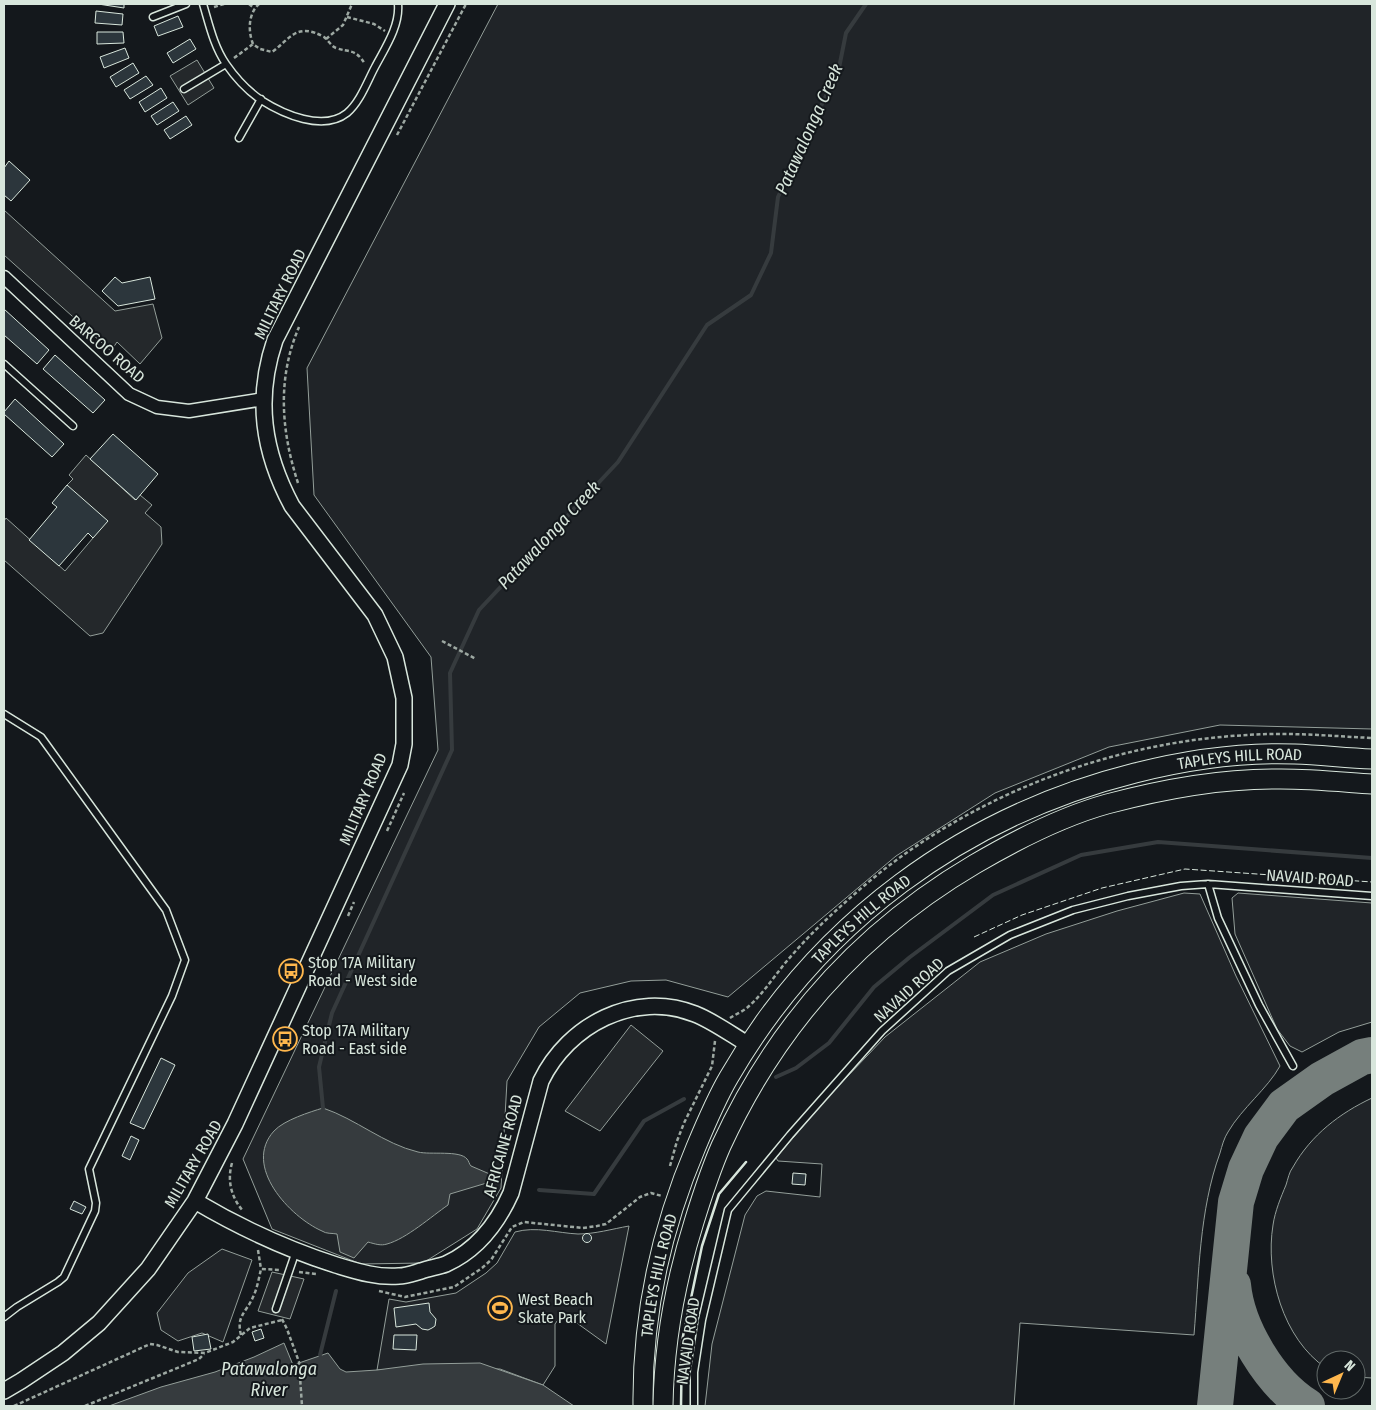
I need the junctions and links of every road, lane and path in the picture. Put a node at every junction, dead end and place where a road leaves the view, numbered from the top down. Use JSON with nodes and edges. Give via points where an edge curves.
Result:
{"nodes":[{"id":1,"x":186,"y":4,"type":"edge"},
{"id":2,"x":203,"y":4,"type":"edge"},
{"id":3,"x":249,"y":4,"type":"edge"},
{"id":4,"x":260,"y":4,"type":"edge"},
{"id":5,"x":352,"y":4,"type":"edge"},
{"id":6,"x":398,"y":4,"type":"edge"},
{"id":7,"x":447,"y":4,"type":"edge"},
{"id":8,"x":466,"y":4,"type":"edge"},
{"id":9,"x":254,"y":8,"type":"junction"},
{"id":10,"x":152,"y":17,"type":"dead end"},
{"id":11,"x":347,"y":17,"type":"junction"},
{"id":12,"x":391,"y":36,"type":"junction"},
{"id":13,"x":326,"y":39,"type":"junction"},
{"id":14,"x":253,"y":44,"type":"junction"},
{"id":15,"x":226,"y":64,"type":"junction"},
{"id":16,"x":364,"y":71,"type":"dead end"},
{"id":17,"x":184,"y":89,"type":"dead end"},
{"id":18,"x":261,"y":99,"type":"junction"},
{"id":19,"x":239,"y":138,"type":"dead end"},
{"id":20,"x":393,"y":143,"type":"dead end"},
{"id":21,"x":4,"y":277,"type":"edge"},
{"id":22,"x":300,"y":325,"type":"dead end"},
{"id":23,"x":4,"y":364,"type":"edge"},
{"id":24,"x":264,"y":399,"type":"junction"},
{"id":25,"x":73,"y":426,"type":"dead end"},
{"id":26,"x":299,"y":488,"type":"dead end"},
{"id":27,"x":442,"y":641,"type":"dead end"},
{"id":28,"x":476,"y":659,"type":"dead end"},
{"id":29,"x":4,"y":714,"type":"edge"},
{"id":30,"x":1372,"y":759,"type":"edge"},
{"id":31,"x":1372,"y":784,"type":"edge"},
{"id":32,"x":405,"y":788,"type":"dead end"},
{"id":33,"x":387,"y":831,"type":"dead end"},
{"id":34,"x":1208,"y":884,"type":"junction"},
{"id":35,"x":1372,"y":896,"type":"edge"},
{"id":36,"x":355,"y":900,"type":"dead end"},
{"id":37,"x":347,"y":917,"type":"dead end"},
{"id":38,"x":829,"y":980,"type":"junction"},
{"id":39,"x":749,"y":1045,"type":"junction"},
{"id":40,"x":1293,"y":1066,"type":"dead end"},
{"id":41,"x":232,"y":1160,"type":"dead end"},
{"id":42,"x":195,"y":1201,"type":"junction"},
{"id":43,"x":244,"y":1212,"type":"dead end"},
{"id":44,"x":258,"y":1245,"type":"dead end"},
{"id":45,"x":296,"y":1251,"type":"junction"},
{"id":46,"x":261,"y":1269,"type":"junction"},
{"id":47,"x":289,"y":1270,"type":"junction"},
{"id":48,"x":276,"y":1309,"type":"joint"},
{"id":49,"x":4,"y":1317,"type":"edge"},
{"id":50,"x":282,"y":1320,"type":"junction"},
{"id":51,"x":241,"y":1335,"type":"junction"},
{"id":52,"x":205,"y":1353,"type":"junction"},
{"id":53,"x":4,"y":1391,"type":"edge"},
{"id":54,"x":14,"y":1406,"type":"edge"},
{"id":55,"x":85,"y":1406,"type":"edge"},
{"id":56,"x":302,"y":1406,"type":"edge"},
{"id":57,"x":643,"y":1406,"type":"edge"},
{"id":58,"x":663,"y":1406,"type":"edge"},
{"id":59,"x":694,"y":1406,"type":"edge"}],
"edges":[{"from":1,"to":10,"type":"lane"},
{"from":2,"to":15,"type":"lane"},
{"from":3,"to":9,"type":"path"},
{"from":4,"to":9,"type":"path"},
{"from":5,"to":11,"type":"path"},
{"from":6,"to":12,"type":"lane"},
{"from":7,"to":24,"type":"street","name":"MILITARY ROAD","via":[[275,340],[266,374]]},
{"from":8,"to":20,"type":"path"},
{"from":9,"to":14,"type":"path","via":[[249,34]]},
{"from":11,"to":12,"type":"path","via":[[374,24]]},
{"from":11,"to":13,"type":"path","via":[[343,25]]},
{"from":12,"to":18,"type":"lane","via":[[354,104],[339,117],[323,122],[310,120]]},
{"from":13,"to":14,"type":"path","via":[[298,32],[272,52]]},
{"from":13,"to":16,"type":"path","via":[[334,47],[354,51],[366,63]]},
{"from":14,"to":15,"type":"path"},
{"from":15,"to":17,"type":"lane"},
{"from":15,"to":18,"type":"lane"},
{"from":18,"to":19,"type":"lane"},
{"from":21,"to":24,"type":"street","name":"BARCOO ROAD","via":[[129,394],[158,407],[189,411]]},
{"from":22,"to":26,"type":"path","via":[[291,350],[283,404],[286,440]]},
{"from":23,"to":25,"type":"lane"},
{"from":24,"to":42,"type":"street","name":"MILITARY ROAD","via":[[268,445],[281,486],[292,506],[375,615],[395,657],[404,698],[404,744],[400,765],[376,819],[236,1124]]},
{"from":27,"to":28,"type":"path"},
{"from":29,"to":49,"type":"lane","via":[[41,737],[166,910],[185,960],[172,996],[89,1169],[95,1212],[64,1277]]},
{"from":30,"to":39,"type":"main road","name":"TAPLEYS HILL ROAD","via":[[1293,754],[1213,759],[1136,772],[1041,803],[987,829],[931,862],[871,906],[795,981]]},
{"from":31,"to":38,"type":"main road","name":"TAPLEYS HILL ROAD","via":[[1280,779],[1207,783],[1105,805],[1049,825],[932,890],[883,928]]},
{"from":32,"to":33,"type":"path"},
{"from":34,"to":35,"type":"lane","name":"NAVAID ROAD"},
{"from":34,"to":40,"type":"lane","via":[[1218,918],[1259,1005]]},
{"from":34,"to":59,"type":"lane","name":"NAVAID ROAD","via":[[1181,886],[1092,905],[1010,935],[948,971],[882,1031],[728,1210],[701,1329],[694,1372]]},
{"from":36,"to":37,"type":"path"},
{"from":38,"to":39,"type":"main road","via":[[802,997],[759,1049]]},
{"from":38,"to":58,"type":"main road","name":"TAPLEYS HILL ROAD","via":[[781,1040],[720,1148],[681,1266],[670,1314]]},
{"from":39,"to":45,"type":"street","name":"AFRICAINE ROAD","via":[[695,1014],[658,1006],[618,1012],[594,1022],[573,1037],[547,1068],[538,1089],[511,1192],[498,1218],[465,1252],[446,1264],[400,1276],[378,1276]]},
{"from":39,"to":57,"type":"main road","name":"TAPLEYS HILL ROAD","via":[[713,1107],[680,1184],[658,1263],[648,1321]]},
{"from":41,"to":43,"type":"path","via":[[230,1183],[235,1200]]},
{"from":42,"to":45,"type":"street","name":"AFRICAINE ROAD","via":[[250,1232]]},
{"from":42,"to":53,"type":"street","name":"MILITARY ROAD","via":[[148,1269],[99,1323],[21,1382]]},
{"from":44,"to":46,"type":"path"},
{"from":45,"to":47,"type":"lane"},
{"from":46,"to":47,"type":"path"},
{"from":46,"to":51,"type":"path","via":[[253,1297],[241,1317]]},
{"from":47,"to":48,"type":"lane"},
{"from":48,"to":50,"type":"path"},
{"from":50,"to":51,"type":"path","via":[[250,1328]]},
{"from":50,"to":56,"type":"path","via":[[299,1362]]},
{"from":51,"to":52,"type":"path","via":[[223,1347]]},
{"from":52,"to":54,"type":"path","via":[[178,1352],[150,1344]]},
{"from":52,"to":55,"type":"path","via":[[199,1359]]}]}
